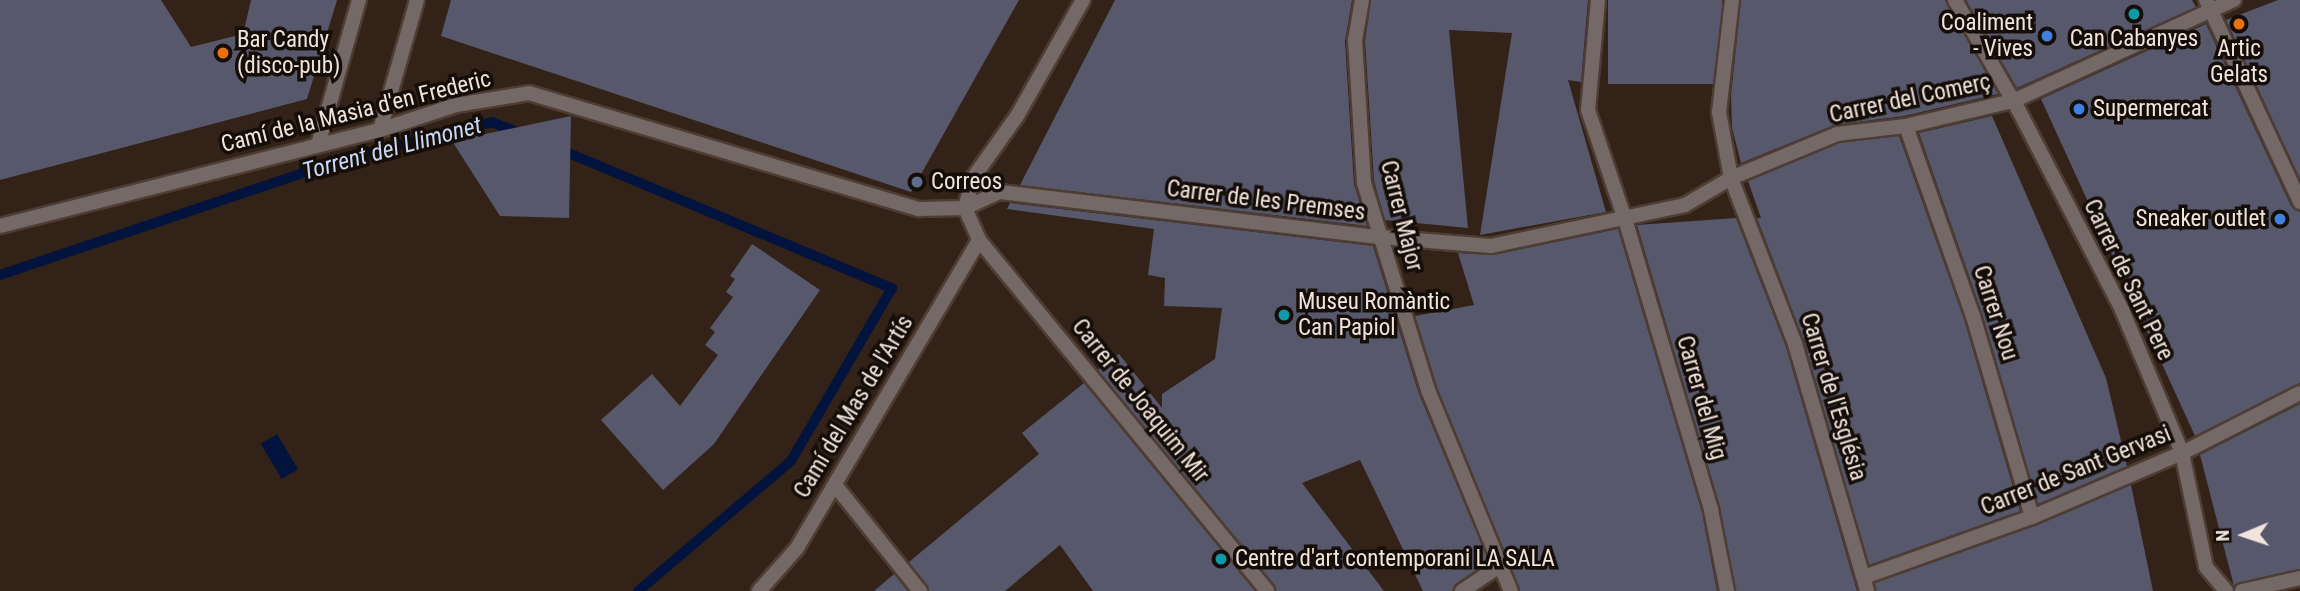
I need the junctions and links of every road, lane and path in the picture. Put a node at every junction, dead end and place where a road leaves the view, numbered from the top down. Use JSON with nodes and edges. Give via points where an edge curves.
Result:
{"nodes":[{"id":1,"x":359,"y":0,"type":"edge"},
{"id":2,"x":417,"y":0,"type":"edge"},
{"id":3,"x":1083,"y":0,"type":"edge"},
{"id":4,"x":1362,"y":0,"type":"edge"},
{"id":5,"x":1598,"y":0,"type":"edge"},
{"id":6,"x":1732,"y":0,"type":"edge"},
{"id":7,"x":1955,"y":0,"type":"edge"},
{"id":8,"x":2234,"y":0,"type":"edge"},
{"id":9,"x":2208,"y":5,"type":"edge"},
{"id":10,"x":2013,"y":101,"type":"junction"},
{"id":11,"x":1906,"y":127,"type":"junction"},
{"id":12,"x":380,"y":130,"type":"junction"},
{"id":13,"x":318,"y":145,"type":"junction"},
{"id":14,"x":1731,"y":178,"type":"junction"},
{"id":15,"x":2300,"y":202,"type":"edge"},
{"id":16,"x":965,"y":208,"type":"junction"},
{"id":17,"x":1625,"y":219,"type":"junction"},
{"id":18,"x":0,"y":226,"type":"edge"},
{"id":19,"x":1380,"y":237,"type":"junction"},
{"id":20,"x":979,"y":240,"type":"junction"},
{"id":21,"x":2300,"y":393,"type":"edge"},
{"id":22,"x":2182,"y":453,"type":"junction"},
{"id":23,"x":835,"y":485,"type":"junction"},
{"id":24,"x":2032,"y":517,"type":"junction"},
{"id":25,"x":1498,"y":567,"type":"junction"},
{"id":26,"x":2300,"y":578,"type":"edge"},
{"id":27,"x":1865,"y":584,"type":"edge"},
{"id":28,"x":759,"y":591,"type":"edge"},
{"id":29,"x":920,"y":591,"type":"edge"},
{"id":30,"x":1267,"y":591,"type":"edge"},
{"id":31,"x":1462,"y":591,"type":"edge"},
{"id":32,"x":1511,"y":591,"type":"edge"},
{"id":33,"x":1727,"y":591,"type":"edge"},
{"id":34,"x":2226,"y":591,"type":"edge"},
{"id":35,"x":2242,"y":591,"type":"edge"}],
"edges":[{"from":1,"to":13,"type":"street"},
{"from":2,"to":12,"type":"street"},
{"from":3,"to":16,"type":"street","via":[[1017,116],[973,178]]},
{"from":4,"to":19,"type":"street","name":"Carrer Major","via":[[1355,40],[1364,183]]},
{"from":5,"to":17,"type":"street","name":"Carrer del Mig","via":[[1588,110]]},
{"from":6,"to":14,"type":"street","name":"Carrer de l'Església","via":[[1719,112]]},
{"from":7,"to":10,"type":"street","name":"Carrer de Sant Pere"},
{"from":8,"to":9,"type":"street","name":"Carrer del Comerç"},
{"from":9,"to":10,"type":"street","name":"Carrer del Comerç"},
{"from":9,"to":15,"type":"street"},
{"from":10,"to":11,"type":"street","name":"Carrer del Comerç"},
{"from":10,"to":22,"type":"street","name":"Carrer de Sant Pere","via":[[2122,310]]},
{"from":11,"to":14,"type":"street","name":"Carrer del Comerç","via":[[1837,134]]},
{"from":11,"to":24,"type":"street","name":"Carrer Nou","via":[[1973,316]]},
{"from":12,"to":13,"type":"street","name":"Camí de la Masia d'en Frederic"},
{"from":12,"to":16,"type":"street","name":"Camí de la Masia d'en Frederic","via":[[456,105],[529,93],[919,209]]},
{"from":13,"to":18,"type":"street","name":"Camí de la Masia d'en Frederic"},
{"from":14,"to":17,"type":"street","name":"Carrer del Comerç","via":[[1685,205]]},
{"from":14,"to":27,"type":"street","name":"Carrer de l'Església","via":[[1795,344]]},
{"from":16,"to":19,"type":"street","name":"Carrer de les Premses","via":[[1000,192]]},
{"from":16,"to":20,"type":"street","name":"Carrer de Joaquim Mir"},
{"from":17,"to":19,"type":"street","name":"Carrer de les Premses","via":[[1491,246]]},
{"from":17,"to":33,"type":"street","name":"Carrer del Mig","via":[[1711,510]]},
{"from":19,"to":25,"type":"street","name":"Carrer Major","via":[[1428,390]]},
{"from":20,"to":23,"type":"street","name":"Camí del Mas de l'Artís"},
{"from":20,"to":30,"type":"street","name":"Carrer de Joaquim Mir"},
{"from":21,"to":22,"type":"street","name":"Carrer de Sant Gervasi"},
{"from":22,"to":24,"type":"street","name":"Carrer de Sant Gervasi"},
{"from":22,"to":34,"type":"street","name":"Carrer de Sant Pere","via":[[2206,567]]},
{"from":23,"to":28,"type":"street","name":"Camí del Mas de l'Artís","via":[[797,548]]},
{"from":23,"to":29,"type":"street"},
{"from":24,"to":27,"type":"street","name":"Carrer de Sant Gervasi"},
{"from":25,"to":31,"type":"street"},
{"from":25,"to":32,"type":"street","name":"Carrer Major"},
{"from":26,"to":35,"type":"street"}]}
